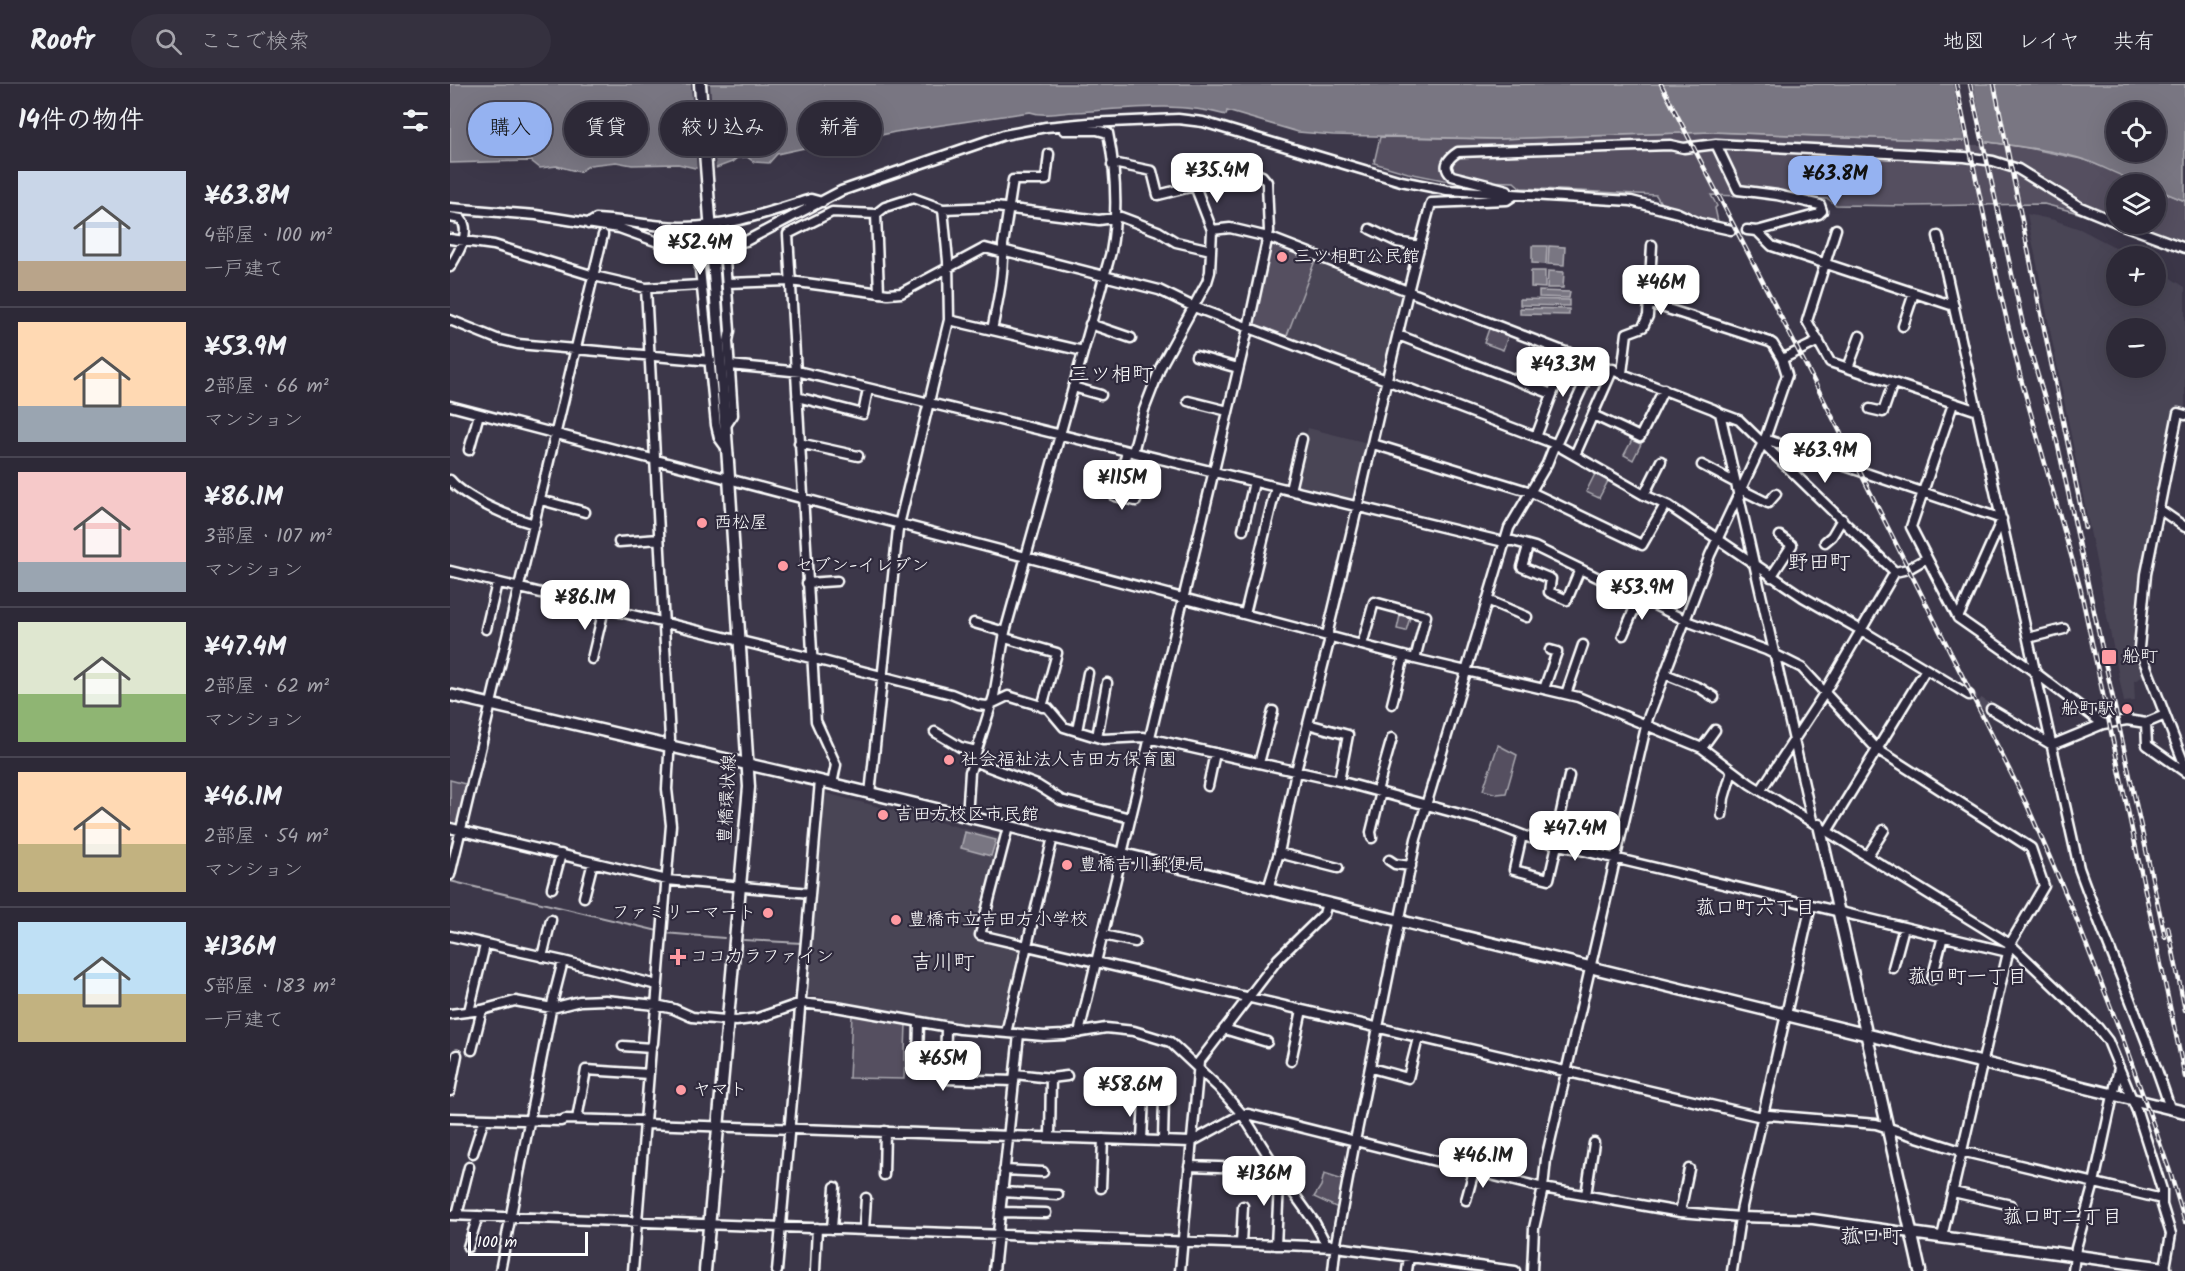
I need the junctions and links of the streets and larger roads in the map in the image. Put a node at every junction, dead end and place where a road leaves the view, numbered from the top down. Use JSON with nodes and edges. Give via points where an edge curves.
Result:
{"nodes":[{"id":1,"x":700,"y":84,"type":"edge"},
{"id":2,"x":1046,"y":127,"type":"junction"},
{"id":3,"x":1716,"y":144,"type":"junction"},
{"id":4,"x":1049,"y":154,"type":"dead end"},
{"id":5,"x":1112,"y":165,"type":"junction"},
{"id":6,"x":1195,"y":186,"type":"junction"},
{"id":7,"x":1515,"y":195,"type":"junction"},
{"id":8,"x":822,"y":202,"type":"junction"},
{"id":9,"x":450,"y":208,"type":"edge"},
{"id":10,"x":1009,"y":208,"type":"junction"},
{"id":11,"x":943,"y":209,"type":"junction"},
{"id":12,"x":876,"y":214,"type":"junction"},
{"id":13,"x":450,"y":217,"type":"edge"},
{"id":14,"x":1116,"y":218,"type":"junction"},
{"id":15,"x":2106,"y":218,"type":"edge"},
{"id":16,"x":588,"y":224,"type":"junction"},
{"id":17,"x":710,"y":224,"type":"junction"},
{"id":18,"x":1370,"y":229,"type":"dead end"},
{"id":19,"x":1836,"y":229,"type":"dead end"},
{"id":20,"x":1212,"y":230,"type":"junction"},
{"id":21,"x":1731,"y":230,"type":"dead end"},
{"id":22,"x":1747,"y":230,"type":"dead end"},
{"id":23,"x":1757,"y":231,"type":"junction"},
{"id":24,"x":2147,"y":234,"type":"edge"},
{"id":25,"x":603,"y":235,"type":"dead end"},
{"id":26,"x":1938,"y":236,"type":"dead end"},
{"id":27,"x":1268,"y":237,"type":"junction"},
{"id":28,"x":450,"y":239,"type":"edge"},
{"id":29,"x":463,"y":241,"type":"junction"},
{"id":30,"x":1652,"y":245,"type":"dead end"},
{"id":31,"x":1419,"y":246,"type":"junction"},
{"id":32,"x":2185,"y":248,"type":"edge"},
{"id":33,"x":1212,"y":250,"type":"junction"},
{"id":34,"x":1003,"y":251,"type":"junction"},
{"id":35,"x":1825,"y":264,"type":"junction"},
{"id":36,"x":450,"y":267,"type":"edge"},
{"id":37,"x":948,"y":268,"type":"junction"},
{"id":38,"x":1104,"y":275,"type":"junction"},
{"id":39,"x":594,"y":276,"type":"junction"},
{"id":40,"x":790,"y":281,"type":"junction"},
{"id":41,"x":727,"y":283,"type":"junction"},
{"id":42,"x":701,"y":285,"type":"junction"},
{"id":43,"x":646,"y":288,"type":"junction"},
{"id":44,"x":1409,"y":290,"type":"junction"},
{"id":45,"x":879,"y":292,"type":"junction"},
{"id":46,"x":1914,"y":293,"type":"junction"},
{"id":47,"x":1649,"y":303,"type":"junction"},
{"id":48,"x":1954,"y":306,"type":"junction"},
{"id":49,"x":1194,"y":307,"type":"junction"},
{"id":50,"x":450,"y":320,"type":"edge"},
{"id":51,"x":949,"y":320,"type":"junction"},
{"id":52,"x":1090,"y":324,"type":"junction"},
{"id":53,"x":1903,"y":326,"type":"dead end"},
{"id":54,"x":1247,"y":328,"type":"junction"},
{"id":55,"x":992,"y":330,"type":"junction"},
{"id":56,"x":1398,"y":335,"type":"junction"},
{"id":57,"x":1860,"y":336,"type":"dead end"},
{"id":58,"x":1131,"y":338,"type":"dead end"},
{"id":59,"x":1819,"y":341,"type":"junction"},
{"id":60,"x":577,"y":348,"type":"junction"},
{"id":61,"x":1083,"y":351,"type":"junction"},
{"id":62,"x":1568,"y":352,"type":"junction"},
{"id":63,"x":1196,"y":356,"type":"dead end"},
{"id":64,"x":650,"y":357,"type":"junction"},
{"id":65,"x":1782,"y":359,"type":"junction"},
{"id":66,"x":711,"y":361,"type":"junction"},
{"id":67,"x":1594,"y":362,"type":"junction"},
{"id":68,"x":730,"y":365,"type":"junction"},
{"id":69,"x":1238,"y":368,"type":"junction"},
{"id":70,"x":1848,"y":368,"type":"junction"},
{"id":71,"x":795,"y":371,"type":"junction"},
{"id":72,"x":1617,"y":371,"type":"junction"},
{"id":73,"x":1388,"y":380,"type":"junction"},
{"id":74,"x":1893,"y":383,"type":"junction"},
{"id":75,"x":1073,"y":387,"type":"junction"},
{"id":76,"x":868,"y":389,"type":"junction"},
{"id":77,"x":1664,"y":389,"type":"junction"},
{"id":78,"x":1552,"y":394,"type":"junction"},
{"id":79,"x":1101,"y":395,"type":"dead end"},
{"id":80,"x":797,"y":397,"type":"junction"},
{"id":81,"x":1188,"y":401,"type":"dead end"},
{"id":82,"x":927,"y":403,"type":"junction"},
{"id":83,"x":1953,"y":404,"type":"junction"},
{"id":84,"x":450,"y":406,"type":"edge"},
{"id":85,"x":1870,"y":409,"type":"dead end"},
{"id":86,"x":1228,"y":411,"type":"junction"},
{"id":87,"x":1978,"y":411,"type":"junction"},
{"id":88,"x":1720,"y":413,"type":"junction"},
{"id":89,"x":479,"y":414,"type":"junction"},
{"id":90,"x":1593,"y":415,"type":"junction"},
{"id":91,"x":2185,"y":415,"type":"edge"},
{"id":92,"x":724,"y":428,"type":"junction"},
{"id":93,"x":556,"y":434,"type":"junction"},
{"id":94,"x":1059,"y":435,"type":"junction"},
{"id":95,"x":1536,"y":437,"type":"junction"},
{"id":96,"x":1302,"y":439,"type":"dead end"},
{"id":97,"x":1764,"y":441,"type":"junction"},
{"id":98,"x":799,"y":443,"type":"junction"},
{"id":99,"x":1373,"y":444,"type":"junction"},
{"id":100,"x":1556,"y":445,"type":"junction"},
{"id":101,"x":469,"y":450,"type":"dead end"},
{"id":102,"x":727,"y":450,"type":"junction"},
{"id":103,"x":1130,"y":452,"type":"junction"},
{"id":104,"x":1575,"y":455,"type":"junction"},
{"id":105,"x":858,"y":456,"type":"dead end"},
{"id":106,"x":1149,"y":456,"type":"junction"},
{"id":107,"x":655,"y":459,"type":"junction"},
{"id":108,"x":1661,"y":461,"type":"dead end"},
{"id":109,"x":1702,"y":465,"type":"dead end"},
{"id":110,"x":1213,"y":472,"type":"junction"},
{"id":111,"x":729,"y":478,"type":"junction"},
{"id":112,"x":450,"y":480,"type":"edge"},
{"id":113,"x":1254,"y":482,"type":"junction"},
{"id":114,"x":1276,"y":487,"type":"junction"},
{"id":115,"x":1738,"y":489,"type":"junction"},
{"id":116,"x":1290,"y":490,"type":"junction"},
{"id":117,"x":1531,"y":492,"type":"junction"},
{"id":118,"x":1923,"y":493,"type":"junction"},
{"id":119,"x":1776,"y":494,"type":"dead end"},
{"id":120,"x":1644,"y":495,"type":"junction"},
{"id":121,"x":802,"y":498,"type":"junction"},
{"id":122,"x":541,"y":500,"type":"junction"},
{"id":123,"x":1665,"y":505,"type":"junction"},
{"id":124,"x":1359,"y":507,"type":"junction"},
{"id":125,"x":2159,"y":509,"type":"junction"},
{"id":126,"x":585,"y":512,"type":"dead end"},
{"id":127,"x":1842,"y":519,"type":"junction"},
{"id":128,"x":2002,"y":519,"type":"junction"},
{"id":129,"x":535,"y":524,"type":"junction"},
{"id":130,"x":899,"y":524,"type":"junction"},
{"id":131,"x":2185,"y":526,"type":"edge"},
{"id":132,"x":1243,"y":530,"type":"dead end"},
{"id":133,"x":1780,"y":536,"type":"dead end"},
{"id":134,"x":659,"y":539,"type":"junction"},
{"id":135,"x":1716,"y":540,"type":"junction"},
{"id":136,"x":1505,"y":541,"type":"junction"},
{"id":137,"x":619,"y":542,"type":"dead end"},
{"id":138,"x":1825,"y":542,"type":"dead end"},
{"id":139,"x":1528,"y":546,"type":"junction"},
{"id":140,"x":1026,"y":556,"type":"junction"},
{"id":141,"x":1927,"y":558,"type":"junction"},
{"id":142,"x":1754,"y":565,"type":"junction"},
{"id":143,"x":1580,"y":569,"type":"junction"},
{"id":144,"x":450,"y":571,"type":"edge"},
{"id":145,"x":1895,"y":572,"type":"junction"},
{"id":146,"x":1771,"y":577,"type":"junction"},
{"id":147,"x":837,"y":581,"type":"dead end"},
{"id":148,"x":496,"y":583,"type":"junction"},
{"id":149,"x":807,"y":584,"type":"junction"},
{"id":150,"x":519,"y":589,"type":"junction"},
{"id":151,"x":1183,"y":598,"type":"junction"},
{"id":152,"x":1639,"y":598,"type":"junction"},
{"id":153,"x":1487,"y":600,"type":"junction"},
{"id":154,"x":604,"y":609,"type":"junction"},
{"id":155,"x":1245,"y":614,"type":"junction"},
{"id":156,"x":1527,"y":617,"type":"dead end"},
{"id":157,"x":1958,"y":618,"type":"junction"},
{"id":158,"x":1685,"y":620,"type":"junction"},
{"id":159,"x":664,"y":623,"type":"junction"},
{"id":160,"x":974,"y":623,"type":"dead end"},
{"id":161,"x":486,"y":629,"type":"dead end"},
{"id":162,"x":2064,"y":629,"type":"dead end"},
{"id":163,"x":1862,"y":631,"type":"junction"},
{"id":164,"x":1623,"y":634,"type":"dead end"},
{"id":165,"x":1005,"y":635,"type":"junction"},
{"id":166,"x":1327,"y":636,"type":"junction"},
{"id":167,"x":2028,"y":638,"type":"junction"},
{"id":168,"x":740,"y":640,"type":"junction"},
{"id":169,"x":1362,"y":645,"type":"junction"},
{"id":170,"x":1583,"y":645,"type":"dead end"},
{"id":171,"x":1550,"y":650,"type":"dead end"},
{"id":172,"x":1773,"y":654,"type":"junction"},
{"id":173,"x":1404,"y":656,"type":"junction"},
{"id":174,"x":811,"y":658,"type":"junction"},
{"id":175,"x":592,"y":659,"type":"dead end"},
{"id":176,"x":1415,"y":659,"type":"junction"},
{"id":177,"x":1926,"y":669,"type":"junction"},
{"id":178,"x":1466,"y":671,"type":"junction"},
{"id":179,"x":2036,"y":672,"type":"junction"},
{"id":180,"x":1088,"y":673,"type":"dead end"},
{"id":181,"x":1665,"y":674,"type":"junction"},
{"id":182,"x":883,"y":677,"type":"junction"},
{"id":183,"x":1107,"y":683,"type":"dead end"},
{"id":184,"x":1544,"y":689,"type":"junction"},
{"id":185,"x":1826,"y":692,"type":"junction"},
{"id":186,"x":1566,"y":694,"type":"junction"},
{"id":187,"x":450,"y":695,"type":"edge"},
{"id":188,"x":1969,"y":695,"type":"tunnel mouth"},
{"id":189,"x":1714,"y":697,"type":"dead end"},
{"id":190,"x":992,"y":703,"type":"junction"},
{"id":191,"x":492,"y":704,"type":"junction"},
{"id":192,"x":1392,"y":704,"type":"dead end"},
{"id":193,"x":1042,"y":707,"type":"junction"},
{"id":194,"x":1990,"y":709,"type":"tunnel mouth"},
{"id":195,"x":1273,"y":711,"type":"dead end"},
{"id":196,"x":2165,"y":715,"type":"junction"},
{"id":197,"x":2146,"y":723,"type":"junction"},
{"id":198,"x":1308,"y":724,"type":"junction"},
{"id":199,"x":1646,"y":724,"type":"junction"},
{"id":200,"x":2103,"y":724,"type":"junction"},
{"id":201,"x":1715,"y":730,"type":"dead end"},
{"id":202,"x":1077,"y":731,"type":"junction"},
{"id":203,"x":935,"y":732,"type":"dead end"},
{"id":204,"x":1097,"y":737,"type":"junction"},
{"id":205,"x":1150,"y":738,"type":"junction"},
{"id":206,"x":1392,"y":738,"type":"dead end"},
{"id":207,"x":1794,"y":742,"type":"junction"},
{"id":208,"x":670,"y":746,"type":"junction"},
{"id":209,"x":2052,"y":746,"type":"junction"},
{"id":210,"x":1702,"y":748,"type":"junction"},
{"id":211,"x":1877,"y":749,"type":"junction"},
{"id":212,"x":976,"y":751,"type":"junction"},
{"id":213,"x":1215,"y":753,"type":"junction"},
{"id":214,"x":973,"y":761,"type":"junction"},
{"id":215,"x":1259,"y":763,"type":"junction"},
{"id":216,"x":748,"y":765,"type":"junction"},
{"id":217,"x":2185,"y":766,"type":"edge"},
{"id":218,"x":1296,"y":771,"type":"junction"},
{"id":219,"x":1732,"y":771,"type":"junction"},
{"id":220,"x":2185,"y":772,"type":"edge"},
{"id":221,"x":1569,"y":776,"type":"dead end"},
{"id":222,"x":820,"y":781,"type":"junction"},
{"id":223,"x":1339,"y":781,"type":"junction"},
{"id":224,"x":832,"y":784,"type":"junction"},
{"id":225,"x":1208,"y":786,"type":"dead end"},
{"id":226,"x":1761,"y":790,"type":"junction"},
{"id":227,"x":1379,"y":792,"type":"junction"},
{"id":228,"x":870,"y":794,"type":"junction"},
{"id":229,"x":1427,"y":803,"type":"junction"},
{"id":230,"x":1722,"y":815,"type":"dead end"},
{"id":231,"x":967,"y":817,"type":"junction"},
{"id":232,"x":1130,"y":818,"type":"junction"},
{"id":233,"x":1819,"y":825,"type":"junction"},
{"id":234,"x":1008,"y":826,"type":"junction"},
{"id":235,"x":450,"y":828,"type":"edge"},
{"id":236,"x":461,"y":830,"type":"junction"},
{"id":237,"x":1884,"y":830,"type":"dead end"},
{"id":238,"x":1522,"y":835,"type":"junction"},
{"id":239,"x":1053,"y":837,"type":"junction"},
{"id":240,"x":1372,"y":838,"type":"dead end"},
{"id":241,"x":1556,"y":844,"type":"junction"},
{"id":242,"x":1279,"y":852,"type":"junction"},
{"id":243,"x":561,"y":854,"type":"junction"},
{"id":244,"x":1122,"y":854,"type":"junction"},
{"id":245,"x":1868,"y":855,"type":"junction"},
{"id":246,"x":1616,"y":859,"type":"junction"},
{"id":247,"x":1389,"y":860,"type":"dead end"},
{"id":248,"x":593,"y":862,"type":"junction"},
{"id":249,"x":1411,"y":866,"type":"junction"},
{"id":250,"x":1338,"y":868,"type":"dead end"},
{"id":251,"x":450,"y":874,"type":"edge"},
{"id":252,"x":667,"y":880,"type":"junction"},
{"id":253,"x":739,"y":886,"type":"junction"},
{"id":254,"x":552,"y":888,"type":"dead end"},
{"id":255,"x":1268,"y":889,"type":"junction"},
{"id":256,"x":810,"y":893,"type":"junction"},
{"id":257,"x":584,"y":897,"type":"dead end"},
{"id":258,"x":1327,"y":903,"type":"junction"},
{"id":259,"x":1810,"y":905,"type":"junction"},
{"id":260,"x":1838,"y":911,"type":"junction"},
{"id":261,"x":552,"y":920,"type":"dead end"},
{"id":262,"x":1400,"y":921,"type":"junction"},
{"id":263,"x":1904,"y":927,"type":"junction"},
{"id":264,"x":1103,"y":935,"type":"junction"},
{"id":265,"x":450,"y":936,"type":"edge"},
{"id":266,"x":1943,"y":936,"type":"junction"},
{"id":267,"x":1135,"y":942,"type":"dead end"},
{"id":268,"x":485,"y":945,"type":"junction"},
{"id":269,"x":1026,"y":946,"type":"junction"},
{"id":270,"x":2009,"y":948,"type":"junction"},
{"id":271,"x":542,"y":957,"type":"junction"},
{"id":272,"x":563,"y":961,"type":"junction"},
{"id":273,"x":1096,"y":962,"type":"junction"},
{"id":274,"x":1591,"y":966,"type":"junction"},
{"id":275,"x":1893,"y":968,"type":"dead end"},
{"id":276,"x":1932,"y":979,"type":"dead end"},
{"id":277,"x":657,"y":986,"type":"junction"},
{"id":278,"x":1248,"y":998,"type":"junction"},
{"id":279,"x":801,"y":1003,"type":"junction"},
{"id":280,"x":656,"y":1005,"type":"junction"},
{"id":281,"x":552,"y":1008,"type":"junction"},
{"id":282,"x":482,"y":1010,"type":"junction"},
{"id":283,"x":1302,"y":1010,"type":"junction"},
{"id":284,"x":469,"y":1011,"type":"junction"},
{"id":285,"x":1786,"y":1013,"type":"junction"},
{"id":286,"x":450,"y":1014,"type":"edge"},
{"id":287,"x":727,"y":1021,"type":"junction"},
{"id":288,"x":919,"y":1022,"type":"junction"},
{"id":289,"x":946,"y":1027,"type":"junction"},
{"id":290,"x":1378,"y":1028,"type":"junction"},
{"id":291,"x":1224,"y":1029,"type":"junction"},
{"id":292,"x":1864,"y":1032,"type":"junction"},
{"id":293,"x":1006,"y":1033,"type":"junction"},
{"id":294,"x":1079,"y":1033,"type":"junction"},
{"id":295,"x":1019,"y":1034,"type":"junction"},
{"id":296,"x":1418,"y":1038,"type":"junction"},
{"id":297,"x":1267,"y":1042,"type":"dead end"},
{"id":298,"x":623,"y":1046,"type":"dead end"},
{"id":299,"x":651,"y":1048,"type":"junction"},
{"id":300,"x":472,"y":1050,"type":"dead end"},
{"id":301,"x":457,"y":1055,"type":"dead end"},
{"id":302,"x":918,"y":1060,"type":"dead end"},
{"id":303,"x":1291,"y":1061,"type":"dead end"},
{"id":304,"x":1982,"y":1064,"type":"junction"},
{"id":305,"x":1198,"y":1067,"type":"junction"},
{"id":306,"x":1371,"y":1068,"type":"junction"},
{"id":307,"x":2119,"y":1068,"type":"junction"},
{"id":308,"x":1568,"y":1071,"type":"junction"},
{"id":309,"x":649,"y":1074,"type":"junction"},
{"id":310,"x":1014,"y":1077,"type":"junction"},
{"id":311,"x":1067,"y":1077,"type":"dead end"},
{"id":312,"x":1051,"y":1078,"type":"junction"},
{"id":313,"x":450,"y":1091,"type":"edge"},
{"id":314,"x":2113,"y":1095,"type":"junction"},
{"id":315,"x":1144,"y":1097,"type":"dead end"},
{"id":316,"x":1164,"y":1097,"type":"dead end"},
{"id":317,"x":2132,"y":1099,"type":"junction"},
{"id":318,"x":2170,"y":1108,"type":"junction"},
{"id":319,"x":2185,"y":1112,"type":"edge"},
{"id":320,"x":1242,"y":1114,"type":"junction"},
{"id":321,"x":1762,"y":1117,"type":"junction"},
{"id":322,"x":450,"y":1118,"type":"edge"},
{"id":323,"x":484,"y":1119,"type":"junction"},
{"id":324,"x":577,"y":1119,"type":"junction"},
{"id":325,"x":529,"y":1120,"type":"junction"},
{"id":326,"x":645,"y":1124,"type":"junction"},
{"id":327,"x":717,"y":1127,"type":"junction"},
{"id":328,"x":1887,"y":1127,"type":"junction"},
{"id":329,"x":790,"y":1128,"type":"junction"},
{"id":330,"x":885,"y":1131,"type":"junction"},
{"id":331,"x":1008,"y":1135,"type":"junction"},
{"id":332,"x":1050,"y":1136,"type":"junction"},
{"id":333,"x":1103,"y":1139,"type":"junction"},
{"id":334,"x":1142,"y":1140,"type":"junction"},
{"id":335,"x":1163,"y":1141,"type":"junction"},
{"id":336,"x":1355,"y":1141,"type":"junction"},
{"id":337,"x":1191,"y":1142,"type":"junction"},
{"id":338,"x":1594,"y":1143,"type":"dead end"},
{"id":339,"x":1504,"y":1149,"type":"dead end"},
{"id":340,"x":1961,"y":1151,"type":"junction"},
{"id":341,"x":473,"y":1153,"type":"dead end"},
{"id":342,"x":1189,"y":1166,"type":"junction"},
{"id":343,"x":469,"y":1167,"type":"dead end"},
{"id":344,"x":1689,"y":1169,"type":"dead end"},
{"id":345,"x":1004,"y":1170,"type":"junction"},
{"id":346,"x":1474,"y":1171,"type":"junction"},
{"id":347,"x":1043,"y":1172,"type":"dead end"},
{"id":348,"x":1279,"y":1173,"type":"junction"},
{"id":349,"x":884,"y":1175,"type":"dead end"},
{"id":350,"x":1497,"y":1176,"type":"junction"},
{"id":351,"x":2094,"y":1182,"type":"junction"},
{"id":352,"x":835,"y":1187,"type":"dead end"},
{"id":353,"x":1101,"y":1188,"type":"dead end"},
{"id":354,"x":1544,"y":1188,"type":"junction"},
{"id":355,"x":1002,"y":1192,"type":"junction"},
{"id":356,"x":1953,"y":1192,"type":"junction"},
{"id":357,"x":1058,"y":1195,"type":"dead end"},
{"id":358,"x":1586,"y":1195,"type":"junction"},
{"id":359,"x":866,"y":1198,"type":"dead end"},
{"id":360,"x":2162,"y":1199,"type":"junction"},
{"id":361,"x":1466,"y":1200,"type":"dead end"},
{"id":362,"x":2012,"y":1205,"type":"dead end"},
{"id":363,"x":1243,"y":1206,"type":"dead end"},
{"id":364,"x":1000,"y":1212,"type":"junction"},
{"id":365,"x":1680,"y":1212,"type":"junction"},
{"id":366,"x":1046,"y":1213,"type":"dead end"},
{"id":367,"x":454,"y":1215,"type":"edge"},
{"id":368,"x":478,"y":1216,"type":"junction"},
{"id":369,"x":1740,"y":1216,"type":"junction"},
{"id":370,"x":511,"y":1217,"type":"junction"},
{"id":371,"x":638,"y":1222,"type":"junction"},
{"id":372,"x":709,"y":1224,"type":"junction"},
{"id":373,"x":781,"y":1227,"type":"junction"},
{"id":374,"x":817,"y":1228,"type":"junction"},
{"id":375,"x":832,"y":1229,"type":"junction"},
{"id":376,"x":864,"y":1230,"type":"junction"},
{"id":377,"x":1911,"y":1233,"type":"junction"},
{"id":378,"x":998,"y":1234,"type":"junction"},
{"id":379,"x":1942,"y":1237,"type":"junction"},
{"id":380,"x":1183,"y":1241,"type":"junction"},
{"id":381,"x":1241,"y":1243,"type":"junction"},
{"id":382,"x":1276,"y":1245,"type":"junction"},
{"id":383,"x":468,"y":1247,"type":"dead end"},
{"id":384,"x":1335,"y":1247,"type":"junction"},
{"id":385,"x":2075,"y":1255,"type":"junction"},
{"id":386,"x":1409,"y":1257,"type":"junction"},
{"id":387,"x":2166,"y":1270,"type":"edge"},
{"id":388,"x":500,"y":1271,"type":"edge"},
{"id":389,"x":633,"y":1271,"type":"edge"},
{"id":390,"x":705,"y":1271,"type":"edge"},
{"id":391,"x":777,"y":1271,"type":"edge"},
{"id":392,"x":815,"y":1271,"type":"edge"},
{"id":393,"x":994,"y":1271,"type":"edge"},
{"id":394,"x":1180,"y":1271,"type":"edge"},
{"id":395,"x":1333,"y":1271,"type":"edge"},
{"id":396,"x":1407,"y":1271,"type":"edge"},
{"id":397,"x":1515,"y":1271,"type":"edge"},
{"id":398,"x":1532,"y":1271,"type":"edge"},
{"id":399,"x":1732,"y":1271,"type":"edge"},
{"id":400,"x":1920,"y":1271,"type":"edge"},
{"id":401,"x":2073,"y":1271,"type":"edge"}],
"edges":[{"from":1,"to":17,"type":"street","name":"豊橋環状線"},
{"from":2,"to":5,"type":"street","via":[[1105,130]]},
{"from":2,"to":7,"type":"street","via":[[1178,119],[1203,122],[1401,181],[1447,190]]},
{"from":2,"to":8,"type":"street","via":[[983,141],[842,191]]},
{"from":3,"to":7,"type":"street","via":[[1684,148],[1670,145],[1458,152],[1449,159],[1446,172],[1452,176]]},
{"from":3,"to":15,"type":"street","via":[[1993,161],[2025,172],[2080,207]]},
{"from":3,"to":23,"type":"street","via":[[1738,190],[1821,207],[1819,214]]},
{"from":4,"to":10,"type":"street","via":[[1046,180],[1013,180]]},
{"from":5,"to":6,"type":"street","via":[[1152,171],[1158,195]]},
{"from":5,"to":14,"type":"street"},
{"from":6,"to":20,"type":"street"},
{"from":6,"to":27,"type":"street","via":[[1235,176],[1263,176],[1267,182]]},
{"from":7,"to":21,"type":"street","via":[[1631,201]]},
{"from":7,"to":31,"type":"street","via":[[1508,200],[1431,203]]},
{"from":8,"to":17,"type":"street","via":[[811,199],[733,222]]},
{"from":8,"to":41,"type":"street","via":[[746,241],[724,246]]},
{"from":9,"to":16,"type":"street"},
{"from":10,"to":11,"type":"street"},
{"from":10,"to":14,"type":"street","via":[[1099,220]]},
{"from":10,"to":34,"type":"street"},
{"from":11,"to":12,"type":"street","via":[[913,198]]},
{"from":11,"to":37,"type":"street"},
{"from":12,"to":40,"type":"street","via":[[832,212],[788,234]]},
{"from":12,"to":45,"type":"street"},
{"from":13,"to":29,"type":"street","via":[[464,221]]},
{"from":14,"to":33,"type":"street","via":[[1134,220],[1176,242]]},
{"from":14,"to":38,"type":"street"},
{"from":16,"to":17,"type":"street","via":[[596,219],[668,226]]},
{"from":16,"to":42,"type":"street","via":[[627,231],[666,245],[698,249]]},
{"from":17,"to":92,"type":"street","name":"豊橋環状線"},
{"from":18,"to":31,"type":"street","via":[[1397,242]]},
{"from":19,"to":35,"type":"street"},
{"from":20,"to":27,"type":"street","via":[[1230,228]]},
{"from":20,"to":33,"type":"street"},
{"from":22,"to":23,"type":"street"},
{"from":23,"to":35,"type":"street","via":[[1772,246]]},
{"from":24,"to":32,"type":"street"},
{"from":25,"to":39,"type":"street"},
{"from":26,"to":48,"type":"street"},
{"from":27,"to":44,"type":"street"},
{"from":27,"to":54,"type":"street"},
{"from":28,"to":29,"type":"street"},
{"from":29,"to":36,"type":"street"},
{"from":29,"to":39,"type":"street","via":[[494,245]]},
{"from":30,"to":47,"type":"street"},
{"from":31,"to":44,"type":"street"},
{"from":33,"to":49,"type":"street","via":[[1207,282]]},
{"from":34,"to":37,"type":"street","via":[[985,248]]},
{"from":34,"to":38,"type":"street"},
{"from":34,"to":55,"type":"street","via":[[1000,296]]},
{"from":35,"to":46,"type":"street"},
{"from":35,"to":59,"type":"street","via":[[1807,321]]},
{"from":37,"to":45,"type":"street","via":[[901,293]]},
{"from":37,"to":51,"type":"street"},
{"from":38,"to":49,"type":"street","via":[[1159,290]]},
{"from":38,"to":52,"type":"street"},
{"from":39,"to":43,"type":"street"},
{"from":39,"to":60,"type":"street"},
{"from":40,"to":41,"type":"street"},
{"from":40,"to":45,"type":"street"},
{"from":40,"to":71,"type":"street"},
{"from":41,"to":68,"type":"street"},
{"from":42,"to":43,"type":"street"},
{"from":42,"to":66,"type":"street"},
{"from":43,"to":64,"type":"street"},
{"from":44,"to":56,"type":"street"},
{"from":44,"to":62,"type":"street"},
{"from":46,"to":48,"type":"street"},
{"from":46,"to":53,"type":"street"},
{"from":47,"to":65,"type":"street","via":[[1770,342]]},
{"from":47,"to":72,"type":"street","via":[[1645,325],[1627,333]]},
{"from":48,"to":87,"type":"street"},
{"from":49,"to":54,"type":"street"},
{"from":49,"to":103,"type":"street","via":[[1161,366]]},
{"from":50,"to":60,"type":"street","via":[[518,344]]},
{"from":51,"to":55,"type":"street"},
{"from":51,"to":82,"type":"street"},
{"from":52,"to":58,"type":"street"},
{"from":52,"to":61,"type":"street"},
{"from":54,"to":69,"type":"street"},
{"from":54,"to":73,"type":"street"},
{"from":55,"to":61,"type":"street"},
{"from":56,"to":73,"type":"street"},
{"from":56,"to":78,"type":"street"},
{"from":57,"to":70,"type":"street"},
{"from":59,"to":65,"type":"street"},
{"from":59,"to":70,"type":"street","via":[[1830,362]]},
{"from":60,"to":64,"type":"street"},
{"from":60,"to":93,"type":"street"},
{"from":61,"to":75,"type":"street"},
{"from":62,"to":67,"type":"street"},
{"from":62,"to":78,"type":"street"},
{"from":63,"to":69,"type":"street"},
{"from":64,"to":66,"type":"street"},
{"from":64,"to":107,"type":"street"},
{"from":65,"to":97,"type":"street","via":[[1787,375]]},
{"from":66,"to":102,"type":"street","via":[[716,425]]},
{"from":67,"to":72,"type":"street"},
{"from":67,"to":100,"type":"street"},
{"from":68,"to":71,"type":"street"},
{"from":68,"to":92,"type":"street","via":[[733,415]]},
{"from":69,"to":86,"type":"street"},
{"from":70,"to":74,"type":"street"},
{"from":71,"to":76,"type":"street"},
{"from":71,"to":80,"type":"street"},
{"from":72,"to":77,"type":"street"},
{"from":72,"to":90,"type":"street"},
{"from":73,"to":95,"type":"street"},
{"from":73,"to":99,"type":"street"},
{"from":74,"to":83,"type":"street"},
{"from":74,"to":85,"type":"street","via":[[1883,412]]},
{"from":75,"to":79,"type":"street"},
{"from":75,"to":94,"type":"street"},
{"from":76,"to":80,"type":"street","via":[[863,414]]},
{"from":76,"to":82,"type":"street"},
{"from":77,"to":88,"type":"street"},
{"from":77,"to":90,"type":"street","via":[[1640,437]]},
{"from":78,"to":95,"type":"street"},
{"from":80,"to":98,"type":"street"},
{"from":81,"to":86,"type":"street"},
{"from":82,"to":94,"type":"street"},
{"from":82,"to":130,"type":"street"},
{"from":83,"to":87,"type":"street"},
{"from":83,"to":118,"type":"street"},
{"from":84,"to":89,"type":"street"},
{"from":86,"to":110,"type":"street"},
{"from":87,"to":128,"type":"street"},
{"from":88,"to":97,"type":"street","via":[[1739,420]]},
{"from":88,"to":115,"type":"street"},
{"from":89,"to":93,"type":"street"},
{"from":89,"to":101,"type":"street"},
{"from":90,"to":104,"type":"street"},
{"from":91,"to":125,"type":"street","via":[[2178,413]]},
{"from":92,"to":102,"type":"street","name":"豊橋環状線"},
{"from":93,"to":107,"type":"street"},
{"from":93,"to":122,"type":"street"},
{"from":94,"to":103,"type":"street"},
{"from":94,"to":140,"type":"street"},
{"from":95,"to":100,"type":"street"},
{"from":96,"to":116,"type":"street"},
{"from":97,"to":115,"type":"street"},
{"from":97,"to":118,"type":"street"},
{"from":97,"to":127,"type":"street"},
{"from":98,"to":105,"type":"street"},
{"from":98,"to":121,"type":"street"},
{"from":99,"to":117,"type":"street"},
{"from":99,"to":124,"type":"street"},
{"from":100,"to":104,"type":"street"},
{"from":100,"to":117,"type":"street"},
{"from":102,"to":111,"type":"street","name":"豊橋環状線"},
{"from":103,"to":106,"type":"street"},
{"from":103,"to":106,"type":"street","via":[[1115,496],[1136,501]]},
{"from":104,"to":120,"type":"street"},
{"from":106,"to":110,"type":"street"},
{"from":107,"to":111,"type":"street"},
{"from":107,"to":134,"type":"street"},
{"from":108,"to":120,"type":"street"},
{"from":109,"to":115,"type":"street"},
{"from":110,"to":113,"type":"street"},
{"from":110,"to":151,"type":"street"},
{"from":111,"to":121,"type":"street"},
{"from":111,"to":168,"type":"street","name":"豊橋環状線"},
{"from":112,"to":129,"type":"street","via":[[458,489],[508,515]]},
{"from":113,"to":114,"type":"street"},
{"from":113,"to":132,"type":"street"},
{"from":114,"to":116,"type":"street"},
{"from":114,"to":155,"type":"street"},
{"from":115,"to":119,"type":"street","via":[[1768,503]]},
{"from":115,"to":135,"type":"street"},
{"from":115,"to":142,"type":"street"},
{"from":116,"to":124,"type":"street"},
{"from":117,"to":123,"type":"street","via":[[1642,545]]},
{"from":117,"to":136,"type":"street"},
{"from":118,"to":128,"type":"street"},
{"from":118,"to":141,"type":"street","via":[[1911,526]]},
{"from":120,"to":123,"type":"street"},
{"from":121,"to":130,"type":"street"},
{"from":121,"to":149,"type":"street"},
{"from":122,"to":126,"type":"street"},
{"from":122,"to":129,"type":"street"},
{"from":123,"to":135,"type":"street"},
{"from":124,"to":136,"type":"street"},
{"from":124,"to":166,"type":"street"},
{"from":125,"to":131,"type":"street"},
{"from":125,"to":196,"type":"street","via":[[2146,574],[2139,648]]},
{"from":127,"to":138,"type":"street"},
{"from":127,"to":145,"type":"street"},
{"from":128,"to":157,"type":"street"},
{"from":128,"to":167,"type":"street"},
{"from":129,"to":150,"type":"street"},
{"from":130,"to":140,"type":"street"},
{"from":130,"to":182,"type":"street"},
{"from":133,"to":146,"type":"street","via":[[1792,545]]},
{"from":134,"to":137,"type":"street"},
{"from":134,"to":159,"type":"street"},
{"from":135,"to":142,"type":"street"},
{"from":135,"to":158,"type":"street"},
{"from":136,"to":139,"type":"street"},
{"from":136,"to":153,"type":"street"},
{"from":139,"to":143,"type":"street"},
{"from":139,"to":143,"type":"street","via":[[1522,567],[1551,579],[1549,592],[1567,600]]},
{"from":140,"to":151,"type":"street"},
{"from":140,"to":165,"type":"street"},
{"from":141,"to":145,"type":"street"},
{"from":141,"to":157,"type":"street"},
{"from":142,"to":146,"type":"street"},
{"from":142,"to":172,"type":"street"},
{"from":143,"to":152,"type":"street"},
{"from":144,"to":148,"type":"street"},
{"from":145,"to":163,"type":"street"},
{"from":146,"to":163,"type":"street"},
{"from":147,"to":149,"type":"street"},
{"from":148,"to":150,"type":"street"},
{"from":148,"to":161,"type":"street"},
{"from":149,"to":174,"type":"street"},
{"from":150,"to":154,"type":"street"},
{"from":150,"to":191,"type":"street"},
{"from":151,"to":155,"type":"street"},
{"from":151,"to":205,"type":"street"},
{"from":152,"to":158,"type":"street"},
{"from":152,"to":164,"type":"street"},
{"from":153,"to":156,"type":"street"},
{"from":153,"to":178,"type":"street"},
{"from":154,"to":159,"type":"street"},
{"from":154,"to":175,"type":"street"},
{"from":155,"to":166,"type":"street"},
{"from":157,"to":179,"type":"street"},
{"from":158,"to":172,"type":"street"},
{"from":158,"to":181,"type":"street"},
{"from":159,"to":168,"type":"street"},
{"from":159,"to":208,"type":"street"},
{"from":160,"to":165,"type":"street"},
{"from":162,"to":167,"type":"street"},
{"from":163,"to":177,"type":"street"},
{"from":163,"to":185,"type":"street"},
{"from":165,"to":190,"type":"street"},
{"from":165,"to":193,"type":"street","via":[[1057,653]]},
{"from":166,"to":169,"type":"street"},
{"from":166,"to":198,"type":"street","via":[[1329,642]]},
{"from":167,"to":179,"type":"street"},
{"from":168,"to":174,"type":"street"},
{"from":168,"to":216,"type":"street","name":"豊橋環状線"},
{"from":169,"to":173,"type":"street"},
{"from":169,"to":176,"type":"street","via":[[1374,602],[1395,607],[1426,616]]},
{"from":170,"to":186,"type":"street"},
{"from":171,"to":184,"type":"street","via":[[1557,652]]},
{"from":172,"to":185,"type":"street","via":[[1802,668]]},
{"from":172,"to":207,"type":"street"},
{"from":173,"to":176,"type":"street"},
{"from":173,"to":192,"type":"street"},
{"from":174,"to":182,"type":"street"},
{"from":174,"to":224,"type":"street","via":[[816,721],[836,765]]},
{"from":176,"to":178,"type":"street"},
{"from":177,"to":188,"type":"street"},
{"from":177,"to":211,"type":"street"},
{"from":178,"to":184,"type":"street"},
{"from":178,"to":229,"type":"street"},
{"from":179,"to":200,"type":"street"},
{"from":179,"to":209,"type":"street"},
{"from":180,"to":202,"type":"street"},
{"from":181,"to":189,"type":"street"},
{"from":181,"to":199,"type":"street"},
{"from":182,"to":190,"type":"street","via":[[978,705]]},
{"from":182,"to":228,"type":"street"},
{"from":183,"to":204,"type":"street"},
{"from":184,"to":186,"type":"street"},
{"from":185,"to":207,"type":"street"},
{"from":185,"to":211,"type":"street"},
{"from":186,"to":199,"type":"street"},
{"from":187,"to":191,"type":"street"},
{"from":190,"to":193,"type":"street","via":[[1008,696]]},
{"from":190,"to":212,"type":"street"},
{"from":191,"to":208,"type":"street"},
{"from":191,"to":236,"type":"street"},
{"from":193,"to":202,"type":"street","via":[[1048,708],[1064,727]]},
{"from":194,"to":209,"type":"street"},
{"from":195,"to":215,"type":"street"},
{"from":196,"to":197,"type":"street"},
{"from":196,"to":217,"type":"street"},
{"from":197,"to":200,"type":"street","via":[[2127,720]]},
{"from":197,"to":220,"type":"street","via":[[2147,745]]},
{"from":198,"to":218,"type":"street"},
{"from":198,"to":223,"type":"street","via":[[1348,735]]},
{"from":199,"to":210,"type":"street"},
{"from":199,"to":246,"type":"street"},
{"from":200,"to":209,"type":"street"},
{"from":201,"to":210,"type":"street"},
{"from":202,"to":204,"type":"street"},
{"from":203,"to":212,"type":"street","via":[[960,747]]},
{"from":204,"to":205,"type":"street"},
{"from":205,"to":213,"type":"street"},
{"from":205,"to":232,"type":"street"},
{"from":206,"to":227,"type":"street"},
{"from":207,"to":226,"type":"street"},
{"from":207,"to":233,"type":"street"},
{"from":208,"to":216,"type":"street"},
{"from":208,"to":252,"type":"street"},
{"from":209,"to":318,"type":"street","via":[[2079,868]]},
{"from":210,"to":219,"type":"street"},
{"from":211,"to":233,"type":"street"},
{"from":211,"to":270,"type":"street","via":[[2031,848],[2044,886]]},
{"from":212,"to":214,"type":"street"},
{"from":213,"to":215,"type":"street"},
{"from":213,"to":225,"type":"street"},
{"from":214,"to":231,"type":"street"},
{"from":214,"to":232,"type":"street","via":[[1037,785],[1061,800]]},
{"from":215,"to":218,"type":"street"},
{"from":216,"to":222,"type":"street"},
{"from":216,"to":253,"type":"street","name":"豊橋環状線"},
{"from":218,"to":223,"type":"street"},
{"from":218,"to":242,"type":"street"},
{"from":219,"to":226,"type":"street"},
{"from":219,"to":230,"type":"street"},
{"from":221,"to":241,"type":"street"},
{"from":222,"to":224,"type":"street"},
{"from":222,"to":256,"type":"street"},
{"from":223,"to":227,"type":"street"},
{"from":224,"to":228,"type":"street"},
{"from":226,"to":233,"type":"street"},
{"from":227,"to":229,"type":"street"},
{"from":227,"to":240,"type":"street"},
{"from":228,"to":231,"type":"street"},
{"from":229,"to":238,"type":"street"},
{"from":229,"to":249,"type":"street"},
{"from":231,"to":234,"type":"street"},
{"from":232,"to":244,"type":"street"},
{"from":233,"to":245,"type":"street"},
{"from":233,"to":260,"type":"street"},
{"from":234,"to":239,"type":"street"},
{"from":234,"to":269,"type":"street","via":[[980,935]]},
{"from":235,"to":236,"type":"street"},
{"from":236,"to":243,"type":"street"},
{"from":236,"to":251,"type":"street"},
{"from":237,"to":245,"type":"street"},
{"from":238,"to":241,"type":"street"},
{"from":238,"to":241,"type":"street","via":[[1514,870],[1549,879]]},
{"from":239,"to":244,"type":"street"},
{"from":239,"to":269,"type":"street"},
{"from":241,"to":246,"type":"street"},
{"from":242,"to":250,"type":"street"},
{"from":242,"to":255,"type":"street"},
{"from":243,"to":248,"type":"street"},
{"from":243,"to":254,"type":"street"},
{"from":244,"to":255,"type":"street"},
{"from":244,"to":264,"type":"street"},
{"from":245,"to":270,"type":"street"},
{"from":246,"to":259,"type":"street"},
{"from":246,"to":274,"type":"street"},
{"from":247,"to":249,"type":"street"},
{"from":248,"to":252,"type":"street"},
{"from":248,"to":257,"type":"street"},
{"from":249,"to":262,"type":"street"},
{"from":252,"to":253,"type":"street"},
{"from":252,"to":277,"type":"street"},
{"from":253,"to":256,"type":"street"},
{"from":253,"to":287,"type":"street","name":"豊橋環状線"},
{"from":255,"to":258,"type":"street"},
{"from":256,"to":279,"type":"street"},
{"from":258,"to":262,"type":"street"},
{"from":258,"to":278,"type":"street","via":[[1324,914],[1289,946]]},
{"from":259,"to":260,"type":"street"},
{"from":259,"to":285,"type":"street"},
{"from":260,"to":263,"type":"street"},
{"from":260,"to":292,"type":"street"},
{"from":261,"to":271,"type":"street"},
{"from":262,"to":274,"type":"street"},
{"from":262,"to":290,"type":"street"},
{"from":263,"to":266,"type":"street"},
{"from":263,"to":275,"type":"street"},
{"from":264,"to":267,"type":"street"},
{"from":264,"to":273,"type":"street"},
{"from":265,"to":268,"type":"street"},
{"from":266,"to":270,"type":"street"},
{"from":266,"to":276,"type":"street"},
{"from":268,"to":271,"type":"street"},
{"from":268,"to":284,"type":"street"},
{"from":269,"to":273,"type":"street"},
{"from":269,"to":293,"type":"street"},
{"from":270,"to":304,"type":"street"},
{"from":270,"to":307,"type":"street","via":[[2098,1028]]},
{"from":271,"to":272,"type":"street"},
{"from":272,"to":277,"type":"street"},
{"from":272,"to":281,"type":"street"},
{"from":273,"to":278,"type":"street"},
{"from":273,"to":294,"type":"street"},
{"from":274,"to":285,"type":"street"},
{"from":274,"to":308,"type":"street"},
{"from":277,"to":280,"type":"street"},
{"from":278,"to":283,"type":"street"},
{"from":278,"to":291,"type":"street"},
{"from":279,"to":287,"type":"street","via":[[758,1018]]},
{"from":279,"to":288,"type":"street"},
{"from":279,"to":329,"type":"street"},
{"from":280,"to":281,"type":"street","via":[[606,1000]]},
{"from":280,"to":287,"type":"street","via":[[692,1017]]},
{"from":280,"to":299,"type":"street"},
{"from":281,"to":282,"type":"street","via":[[516,1002]]},
{"from":281,"to":325,"type":"street"},
{"from":282,"to":284,"type":"street"},
{"from":282,"to":300,"type":"street"},
{"from":283,"to":290,"type":"street"},
{"from":283,"to":303,"type":"street"},
{"from":284,"to":286,"type":"street"},
{"from":285,"to":292,"type":"street"},
{"from":285,"to":321,"type":"street"},
{"from":287,"to":327,"type":"street","name":"豊橋環状線"},
{"from":288,"to":289,"type":"street"},
{"from":288,"to":302,"type":"street"},
{"from":289,"to":293,"type":"street"},
{"from":289,"to":310,"type":"street","via":[[945,1079]]},
{"from":290,"to":296,"type":"street"},
{"from":290,"to":306,"type":"street"},
{"from":291,"to":297,"type":"street"},
{"from":291,"to":305,"type":"street"},
{"from":292,"to":304,"type":"street"},
{"from":292,"to":328,"type":"street"},
{"from":293,"to":295,"type":"street"},
{"from":294,"to":295,"type":"street"},
{"from":294,"to":305,"type":"street","via":[[1106,1028],[1134,1031],[1170,1042]]},
{"from":295,"to":310,"type":"street"},
{"from":296,"to":306,"type":"street","via":[[1408,1078]]},
{"from":296,"to":308,"type":"street"},
{"from":298,"to":299,"type":"street"},
{"from":299,"to":309,"type":"street"},
{"from":301,"to":313,"type":"street"},
{"from":304,"to":314,"type":"street"},
{"from":304,"to":340,"type":"street"},
{"from":305,"to":320,"type":"street"},
{"from":305,"to":337,"type":"street"},
{"from":306,"to":336,"type":"street"},
{"from":307,"to":314,"type":"street"},
{"from":307,"to":317,"type":"street"},
{"from":308,"to":321,"type":"street"},
{"from":308,"to":354,"type":"street","via":[[1546,1159]]},
{"from":309,"to":324,"type":"street","via":[[586,1070]]},
{"from":309,"to":326,"type":"street"},
{"from":310,"to":312,"type":"street"},
{"from":310,"to":331,"type":"street"},
{"from":311,"to":312,"type":"street"},
{"from":312,"to":332,"type":"street"},
{"from":314,"to":317,"type":"street"},
{"from":314,"to":351,"type":"street"},
{"from":315,"to":334,"type":"street"},
{"from":316,"to":335,"type":"street"},
{"from":317,"to":318,"type":"street"},
{"from":317,"to":360,"type":"street"},
{"from":318,"to":319,"type":"street"},
{"from":320,"to":336,"type":"street"},
{"from":320,"to":337,"type":"street"},
{"from":320,"to":348,"type":"street"},
{"from":321,"to":328,"type":"street"},
{"from":321,"to":369,"type":"street"},
{"from":322,"to":323,"type":"street"},
{"from":323,"to":325,"type":"street"},
{"from":323,"to":341,"type":"street"},
{"from":324,"to":325,"type":"street"},
{"from":324,"to":326,"type":"street"},
{"from":325,"to":370,"type":"street"},
{"from":326,"to":327,"type":"street"},
{"from":326,"to":371,"type":"street"},
{"from":327,"to":329,"type":"street"},
{"from":327,"to":372,"type":"street","name":"豊橋環状線"},
{"from":328,"to":340,"type":"street"},
{"from":328,"to":377,"type":"street"},
{"from":329,"to":330,"type":"street"},
{"from":329,"to":373,"type":"street"},
{"from":330,"to":331,"type":"street"},
{"from":330,"to":349,"type":"street"},
{"from":331,"to":332,"type":"street"},
{"from":331,"to":345,"type":"street"},
{"from":332,"to":333,"type":"street"},
{"from":333,"to":334,"type":"street"},
{"from":333,"to":353,"type":"street"},
{"from":334,"to":335,"type":"street"},
{"from":335,"to":337,"type":"street"},
{"from":336,"to":346,"type":"street"},
{"from":336,"to":384,"type":"street"},
{"from":337,"to":342,"type":"street"},
{"from":338,"to":358,"type":"street"},
{"from":339,"to":350,"type":"street"},
{"from":340,"to":351,"type":"street"},
{"from":340,"to":356,"type":"street"},
{"from":342,"to":348,"type":"street"},
{"from":342,"to":380,"type":"street"},
{"from":343,"to":367,"type":"street"},
{"from":344,"to":365,"type":"street"},
{"from":345,"to":347,"type":"street"},
{"from":345,"to":355,"type":"street"},
{"from":346,"to":350,"type":"street"},
{"from":346,"to":361,"type":"street"},
{"from":348,"to":382,"type":"street"},
{"from":348,"to":384,"type":"street","via":[[1325,1242]]},
{"from":350,"to":354,"type":"street"},
{"from":351,"to":360,"type":"street"},
{"from":351,"to":385,"type":"street"},
{"from":352,"to":375,"type":"street"},
{"from":354,"to":358,"type":"street"},
{"from":354,"to":398,"type":"street","via":[[1536,1217]]},
{"from":355,"to":357,"type":"street"},
{"from":355,"to":364,"type":"street"},
{"from":356,"to":362,"type":"street"},
{"from":356,"to":379,"type":"street"},
{"from":358,"to":365,"type":"street"},
{"from":359,"to":376,"type":"street"},
{"from":360,"to":387,"type":"street","via":[[2170,1234]]},
{"from":363,"to":381,"type":"street"},
{"from":364,"to":366,"type":"street"},
{"from":364,"to":378,"type":"street"},
{"from":365,"to":369,"type":"street"},
{"from":367,"to":368,"type":"street"},
{"from":368,"to":370,"type":"street"},
{"from":368,"to":383,"type":"street"},
{"from":369,"to":377,"type":"street","via":[[1813,1219]]},
{"from":369,"to":399,"type":"street"},
{"from":370,"to":371,"type":"street"},
{"from":370,"to":388,"type":"street"},
{"from":371,"to":372,"type":"street"},
{"from":371,"to":389,"type":"street"},
{"from":372,"to":373,"type":"street"},
{"from":372,"to":390,"type":"street","name":"豊橋環状線"},
{"from":373,"to":374,"type":"street"},
{"from":373,"to":391,"type":"street"},
{"from":374,"to":375,"type":"street"},
{"from":374,"to":392,"type":"street"},
{"from":375,"to":376,"type":"street"},
{"from":376,"to":378,"type":"street"},
{"from":377,"to":379,"type":"street"},
{"from":377,"to":400,"type":"street"},
{"from":378,"to":380,"type":"street"},
{"from":378,"to":393,"type":"street"},
{"from":379,"to":385,"type":"street"},
{"from":380,"to":381,"type":"street"},
{"from":380,"to":394,"type":"street"},
{"from":381,"to":382,"type":"street"},
{"from":382,"to":384,"type":"street"},
{"from":384,"to":386,"type":"street"},
{"from":384,"to":395,"type":"street"},
{"from":385,"to":387,"type":"street"},
{"from":385,"to":401,"type":"street"},
{"from":386,"to":396,"type":"street"},
{"from":386,"to":397,"type":"street"}]}
